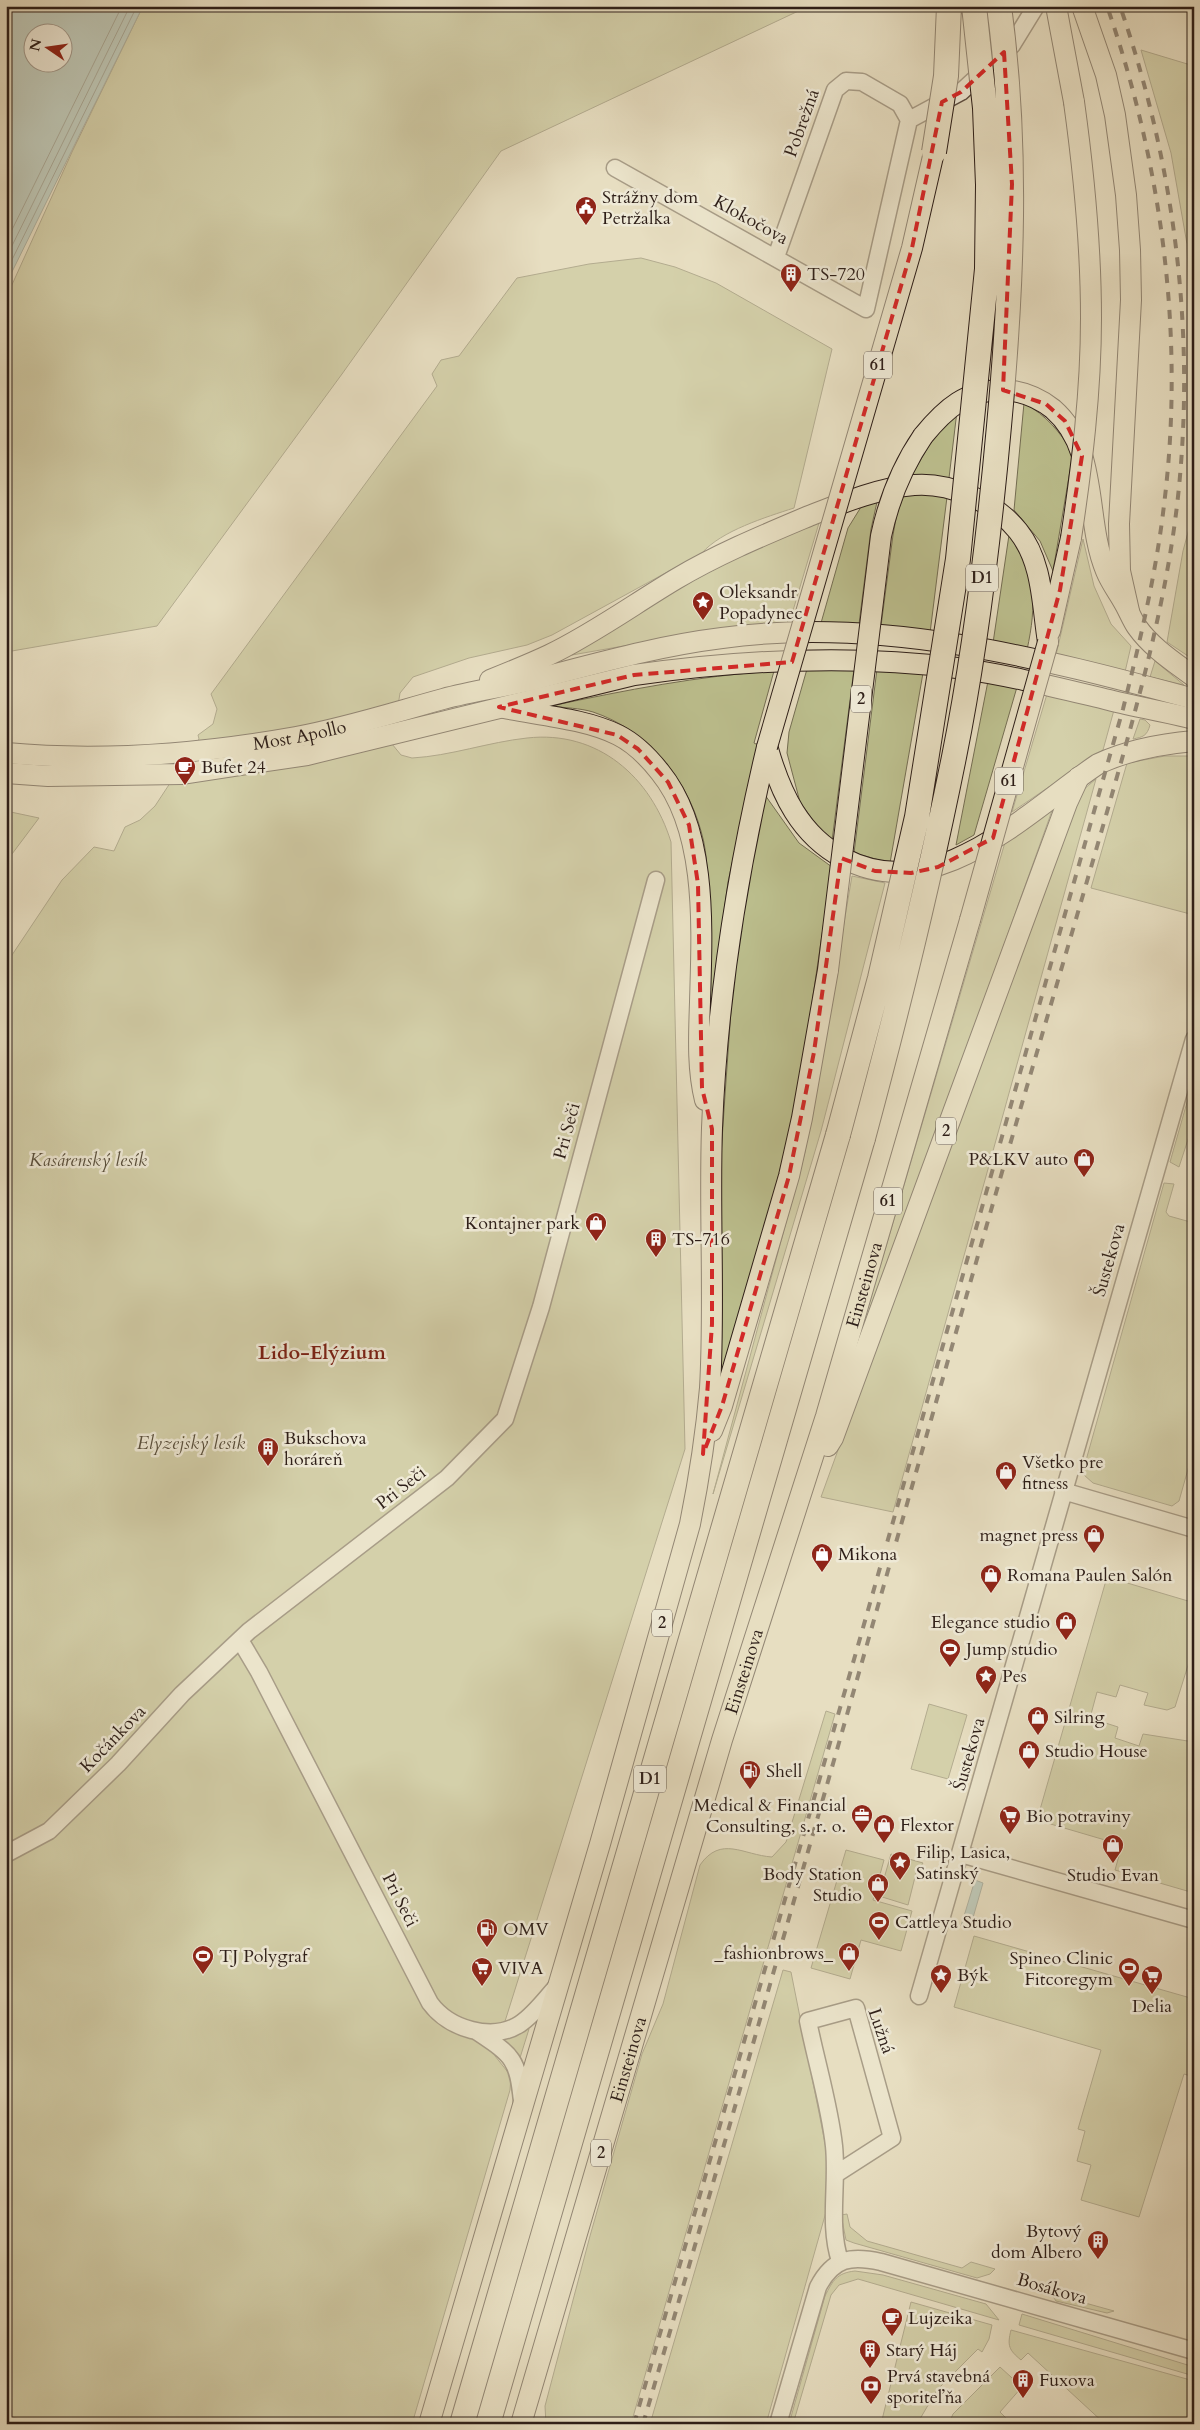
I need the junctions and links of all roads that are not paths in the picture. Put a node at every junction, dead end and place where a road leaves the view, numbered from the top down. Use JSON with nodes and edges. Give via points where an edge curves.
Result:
{"nodes":[{"id":1,"x":949,"y":6,"type":"edge"},
{"id":2,"x":974,"y":6,"type":"edge"},
{"id":3,"x":999,"y":6,"type":"edge"},
{"id":4,"x":1036,"y":6,"type":"edge"},
{"id":5,"x":1056,"y":6,"type":"edge"},
{"id":6,"x":1082,"y":6,"type":"edge"},
{"id":7,"x":909,"y":120,"type":"junction"},
{"id":8,"x":934,"y":152,"type":"joint"},
{"id":9,"x":615,"y":168,"type":"dead end"},
{"id":10,"x":776,"y":257,"type":"junction"},
{"id":11,"x":1129,"y":611,"type":"junction"},
{"id":12,"x":1048,"y":642,"type":"junction"},
{"id":13,"x":1194,"y":677,"type":"edge"},
{"id":14,"x":446,"y":698,"type":"junction"},
{"id":15,"x":1194,"y":700,"type":"edge"},
{"id":16,"x":499,"y":707,"type":"junction"},
{"id":17,"x":1194,"y":720,"type":"edge"},
{"id":18,"x":1194,"y":741,"type":"edge"},
{"id":19,"x":767,"y":747,"type":"junction"},
{"id":20,"x":6,"y":753,"type":"edge"},
{"id":21,"x":6,"y":774,"type":"edge"},
{"id":22,"x":1079,"y":777,"type":"junction"},
{"id":23,"x":656,"y":880,"type":"dead end"},
{"id":24,"x":1194,"y":1039,"type":"edge"},
{"id":25,"x":712,"y":1129,"type":"junction"},
{"id":26,"x":703,"y":1454,"type":"junction"},
{"id":27,"x":806,"y":1483,"type":"junction"},
{"id":28,"x":1064,"y":1491,"type":"junction"},
{"id":29,"x":1194,"y":1529,"type":"edge"},
{"id":30,"x":240,"y":1640,"type":"junction"},
{"id":31,"x":6,"y":1854,"type":"edge"},
{"id":32,"x":961,"y":1854,"type":"junction"},
{"id":33,"x":1194,"y":1920,"type":"edge"},
{"id":34,"x":560,"y":1983,"type":"junction"},
{"id":35,"x":919,"y":1996,"type":"dead end"},
{"id":36,"x":476,"y":2031,"type":"junction"},
{"id":37,"x":523,"y":2110,"type":"junction"},
{"id":38,"x":836,"y":2174,"type":"junction"},
{"id":39,"x":840,"y":2261,"type":"junction"},
{"id":40,"x":1194,"y":2351,"type":"edge"},
{"id":41,"x":528,"y":2401,"type":"junction"},
{"id":42,"x":429,"y":2424,"type":"edge"},
{"id":43,"x":462,"y":2424,"type":"edge"},
{"id":44,"x":488,"y":2424,"type":"edge"},
{"id":45,"x":521,"y":2424,"type":"edge"},
{"id":46,"x":534,"y":2424,"type":"edge"},
{"id":47,"x":778,"y":2424,"type":"edge"}],
"edges":[{"from":1,"to":8,"type":"highway","bridge":true,"via":[[946,76]]},
{"from":2,"to":43,"type":"highway","number":"D1","bridge":true,"via":[[985,108],[987,269],[958,560],[917,817],[880,978],[838,1135]]},
{"from":3,"to":44,"type":"highway","number":"D1","bridge":true,"via":[[1012,184],[1006,356],[986,553],[954,754],[935,848],[905,982],[863,1138]]},
{"from":4,"to":7,"type":"street","via":[[1012,45],[961,92]]},
{"from":5,"to":12,"type":"main road","number":"61","bridge":true,"via":[[1084,170],[1090,244],[1091,320],[1088,400],[1080,476]]},
{"from":6,"to":11,"type":"main road","via":[[1106,75],[1126,195],[1130,300],[1119,550]]},
{"from":7,"to":10,"type":"street","name":"Pobrežná","via":[[900,104],[862,82],[846,81],[834,90]]},
{"from":7,"to":10,"type":"street","name":"Klokočova","via":[[866,309]]},
{"from":8,"to":19,"type":"main road","number":"61","bridge":true,"via":[[912,248]]},
{"from":9,"to":10,"type":"street","name":"Klokočova"},
{"from":11,"to":13,"type":"main road","number":"2","via":[[1146,638]]},
{"from":11,"to":26,"type":"main road","number":"2","bridge":true,"via":[[1101,557],[1091,493],[1076,436],[1057,413],[1021,392],[987,391],[952,405],[923,436],[903,467],[881,536],[828,970],[804,1108],[789,1176],[722,1406]]},
{"from":12,"to":14,"type":"main road","via":[[1034,558],[1018,531],[970,496],[912,485],[824,510],[738,547],[676,579],[550,655]]},
{"from":12,"to":27,"type":"main road","name":"Einsteinova","number":"61","bridge":true},
{"from":14,"to":15,"type":"main road","via":[[681,644],[763,634],[834,632],[880,634],[1016,656]]},
{"from":14,"to":20,"type":"main road","name":"Most Apollo","via":[[299,736],[180,754],[74,757]]},
{"from":16,"to":17,"type":"main road","name":"Most Apollo","via":[[625,677],[683,668],[761,661],[845,660],[957,668],[1018,678]]},
{"from":16,"to":21,"type":"main road","name":"Most Apollo","via":[[307,755],[181,774]]},
{"from":16,"to":25,"type":"main road","via":[[566,720],[618,735],[654,764],[680,804],[697,866],[701,966],[699,1044],[702,1088]]},
{"from":18,"to":22,"type":"main road","via":[[1152,746],[1114,756]]},
{"from":19,"to":22,"type":"main road","via":[[784,796],[807,831],[820,844],[846,860],[890,873],[911,873],[938,867],[974,850]]},
{"from":19,"to":25,"type":"main road","number":"61","via":[[744,845],[727,946]]},
{"from":22,"to":27,"type":"main road","number":"2","via":[[1063,812],[833,1438]]},
{"from":23,"to":30,"type":"street","name":"Pri Seči","via":[[541,1307],[505,1420],[447,1478]]},
{"from":24,"to":28,"type":"street","name":"Šustekova"},
{"from":25,"to":26,"type":"main road","number":"61","via":[[712,1324]]},
{"from":26,"to":34,"type":"main road","number":"2","via":[[690,1524]]},
{"from":27,"to":41,"type":"main road","name":"Einsteinova","number":"2","via":[[722,1740]]},
{"from":28,"to":29,"type":"street"},
{"from":28,"to":32,"type":"street","name":"Šustekova"},
{"from":30,"to":31,"type":"street","name":"Kočánkova","via":[[182,1694],[118,1764],[49,1831]]},
{"from":30,"to":36,"type":"street","name":"Pri Seči","via":[[430,2003],[445,2018]]},
{"from":32,"to":33,"type":"street"},
{"from":32,"to":35,"type":"street"},
{"from":34,"to":36,"type":"street","name":"Pri Seči","via":[[519,2025],[504,2030]]},
{"from":34,"to":37,"type":"main road","number":"2"},
{"from":36,"to":37,"type":"street","name":"Pri Seči","via":[[514,2061],[519,2073]]},
{"from":37,"to":42,"type":"main road","number":"2"},
{"from":38,"to":38,"type":"street","name":"Lužná","via":[[834,2144],[808,2022],[856,2008],[892,2138]]},
{"from":38,"to":39,"type":"street","name":"Lužná","via":[[834,2222]]},
{"from":39,"to":40,"type":"street","name":"Bosákova","via":[[857,2258],[882,2262]]},
{"from":39,"to":47,"type":"street","via":[[824,2276],[818,2287]]},
{"from":41,"to":45,"type":"main road","name":"Einsteinova","number":"2"},
{"from":41,"to":46,"type":"street"}]}
